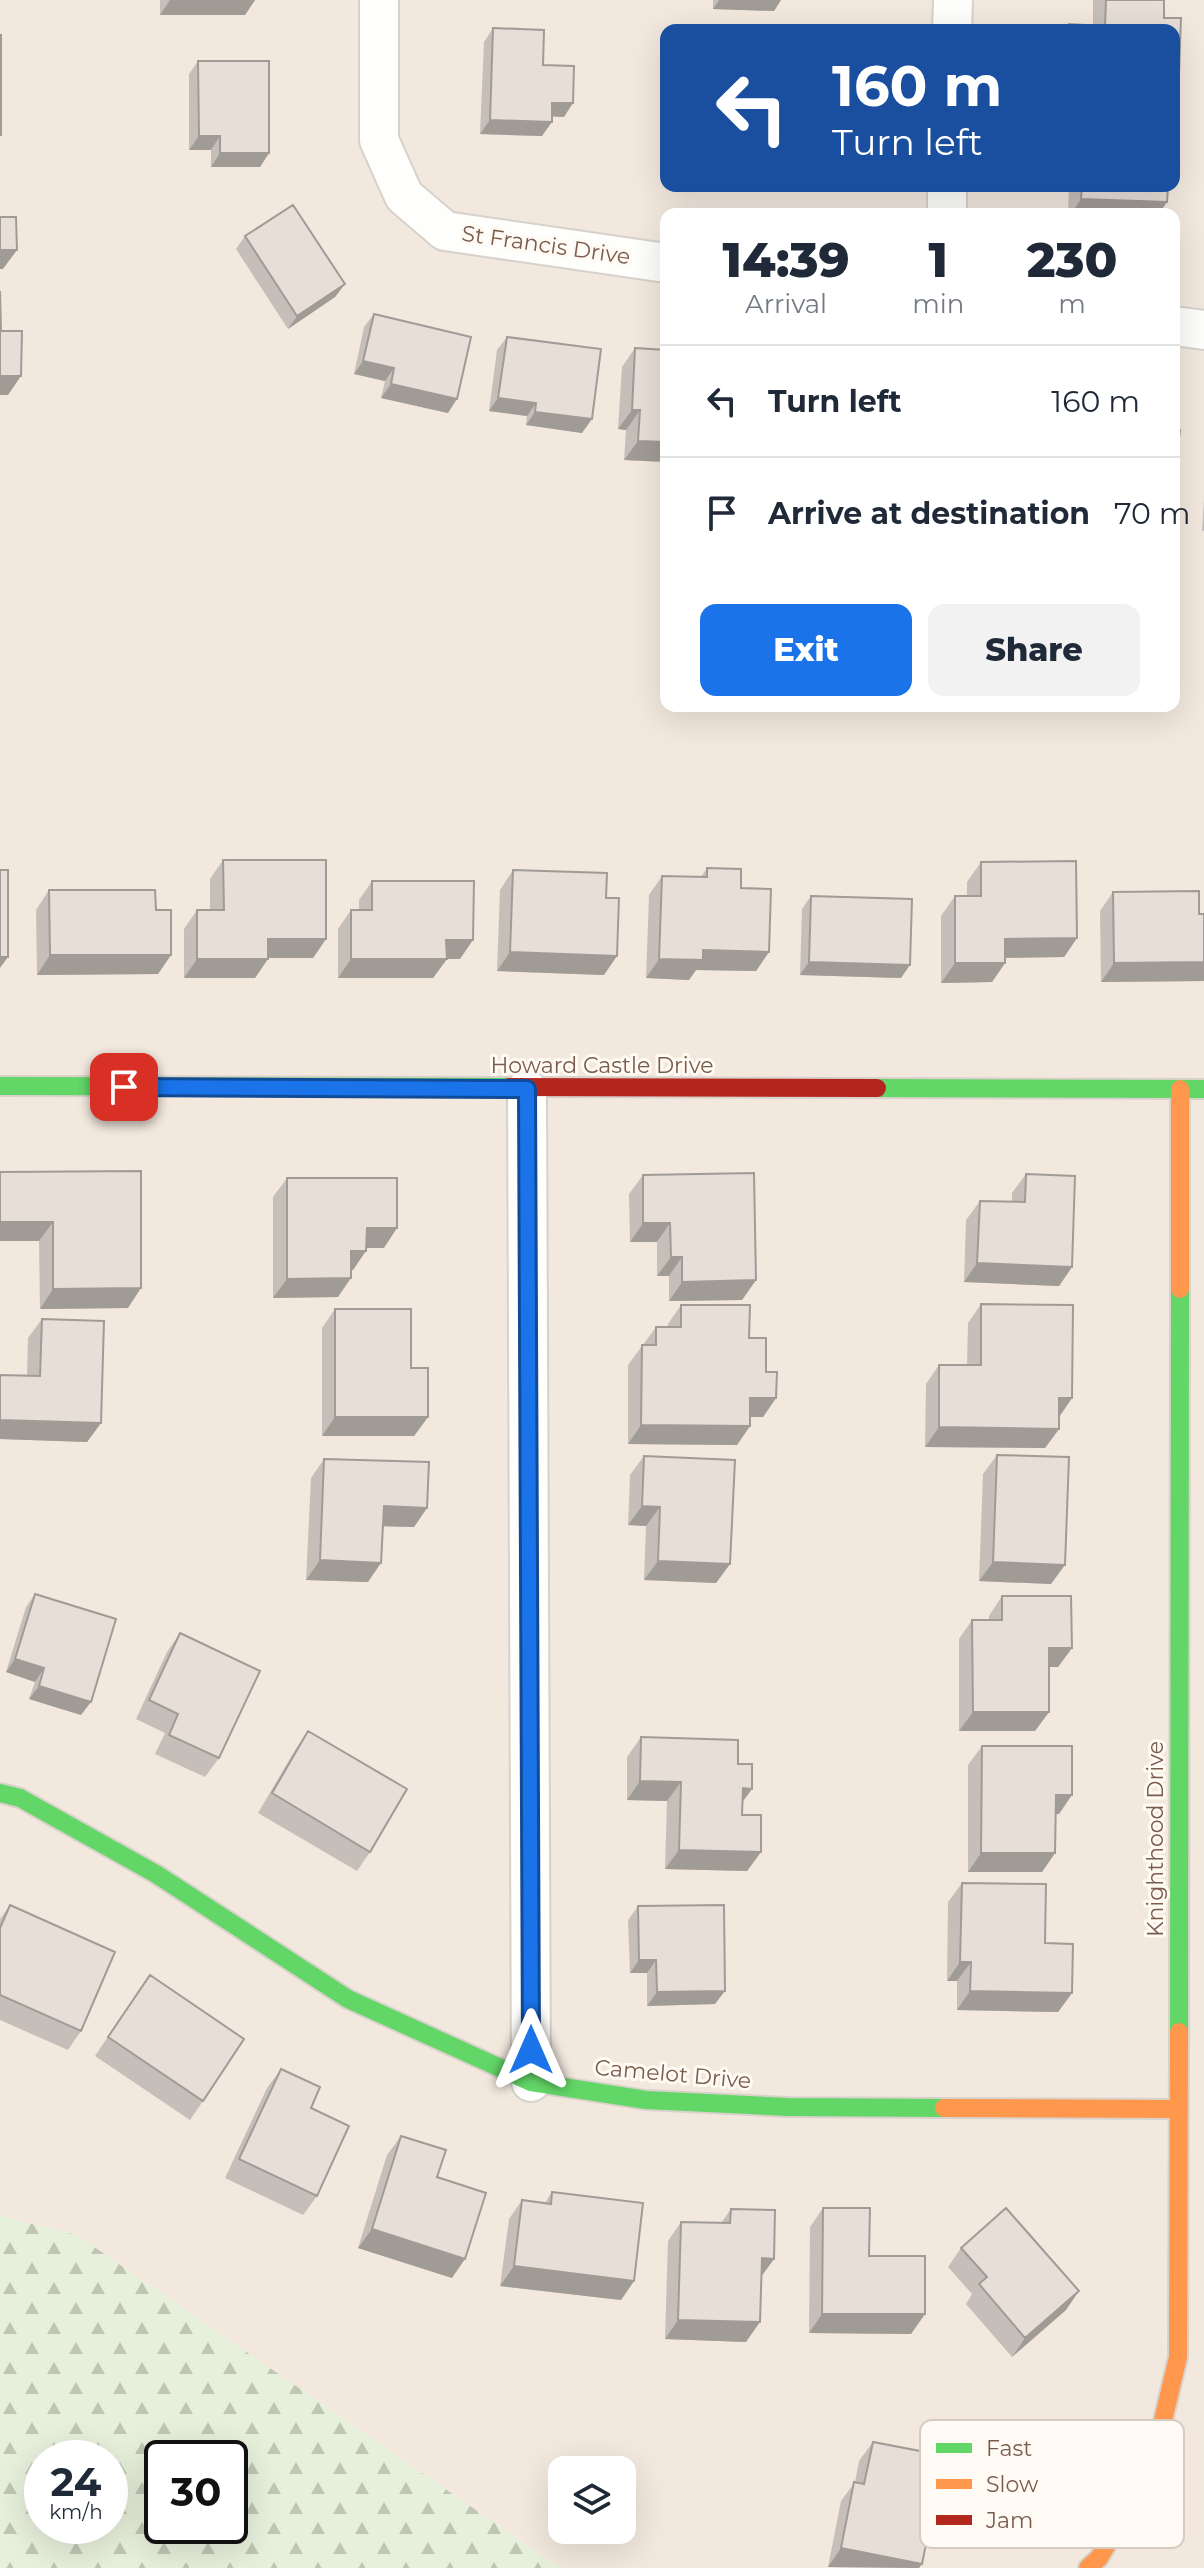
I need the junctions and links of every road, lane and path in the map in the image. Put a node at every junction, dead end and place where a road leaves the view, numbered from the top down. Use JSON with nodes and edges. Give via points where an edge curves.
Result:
{"nodes":[{"id":1,"x":379,"y":0,"type":"edge"},
{"id":2,"x":953,"y":0,"type":"edge"},
{"id":3,"x":952,"y":24,"type":"edge"},
{"id":4,"x":660,"y":262,"type":"edge"},
{"id":5,"x":1180,"y":327,"type":"edge"},
{"id":6,"x":1204,"y":330,"type":"edge"},
{"id":7,"x":0,"y":1086,"type":"edge"},
{"id":8,"x":527,"y":1089,"type":"junction"},
{"id":9,"x":1180,"y":1089,"type":"junction"},
{"id":10,"x":1204,"y":1089,"type":"edge"},
{"id":11,"x":0,"y":1793,"type":"edge"},
{"id":12,"x":531,"y":2082,"type":"junction"},
{"id":13,"x":1178,"y":2109,"type":"junction"},
{"id":14,"x":1163,"y":2420,"type":"edge"},
{"id":15,"x":1105,"y":2548,"type":"edge"},
{"id":16,"x":1088,"y":2568,"type":"edge"}],
"edges":[{"from":1,"to":4,"type":"street","name":"St Francis Drive","via":[[379,140],[404,196],[445,231]]},
{"from":2,"to":3,"type":"street"},
{"from":5,"to":6,"type":"street"},
{"from":7,"to":8,"type":"street","name":"Howard Castle Drive"},
{"from":8,"to":9,"type":"street","name":"Howard Castle Drive"},
{"from":8,"to":12,"type":"street"},
{"from":9,"to":10,"type":"street","name":"Howard Castle Drive"},
{"from":9,"to":13,"type":"street","name":"Knighthood Drive"},
{"from":11,"to":12,"type":"street","name":"Camelot Drive","via":[[20,1798],[156,1874],[348,1999]]},
{"from":12,"to":13,"type":"street","name":"Camelot Drive","via":[[646,2100],[788,2107]]},
{"from":13,"to":14,"type":"street","name":"Knighthood Drive","via":[[1178,2357]]},
{"from":15,"to":16,"type":"street","name":"Knighthood Drive"}]}
